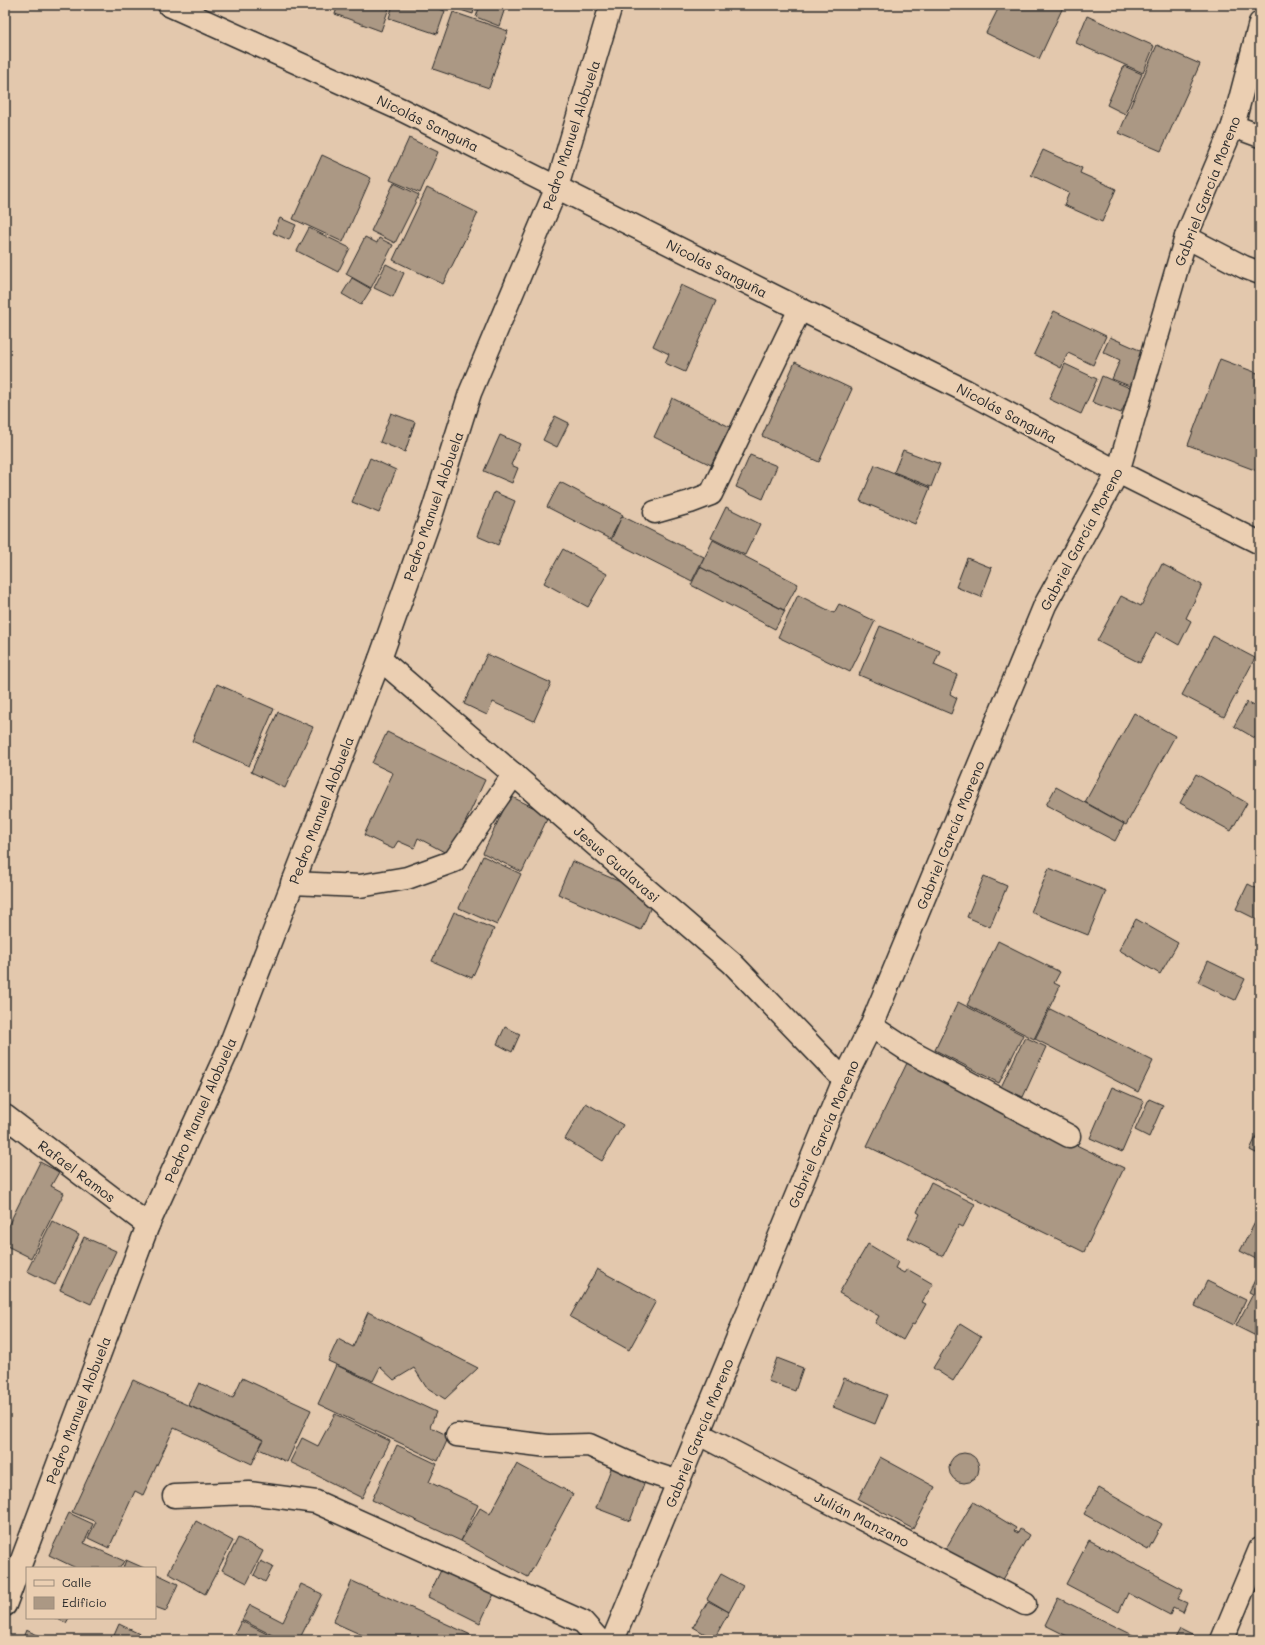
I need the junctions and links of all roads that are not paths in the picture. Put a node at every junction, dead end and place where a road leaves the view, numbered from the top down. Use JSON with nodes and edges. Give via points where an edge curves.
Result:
{"nodes":[{"id":1,"x":169,"y":5,"type":"edge"},
{"id":2,"x":611,"y":5,"type":"edge"},
{"id":3,"x":1260,"y":23,"type":"edge"},
{"id":4,"x":1233,"y":126,"type":"junction"},
{"id":5,"x":1260,"y":136,"type":"edge"},
{"id":6,"x":558,"y":187,"type":"junction"},
{"id":7,"x":1186,"y":237,"type":"junction"},
{"id":8,"x":1260,"y":273,"type":"edge"},
{"id":9,"x":800,"y":309,"type":"junction"},
{"id":10,"x":1118,"y":472,"type":"junction"},
{"id":11,"x":656,"y":512,"type":"dead end"},
{"id":12,"x":1260,"y":542,"type":"edge"},
{"id":13,"x":380,"y":659,"type":"junction"},
{"id":14,"x":514,"y":774,"type":"junction"},
{"id":15,"x":292,"y":883,"type":"junction"},
{"id":16,"x":870,"y":1026,"type":"junction"},
{"id":17,"x":844,"y":1080,"type":"junction"},
{"id":18,"x":5,"y":1116,"type":"edge"},
{"id":19,"x":1069,"y":1136,"type":"dead end"},
{"id":20,"x":148,"y":1225,"type":"junction"},
{"id":21,"x":699,"y":1434,"type":"junction"},
{"id":22,"x":457,"y":1436,"type":"dead end"},
{"id":23,"x":679,"y":1482,"type":"junction"},
{"id":24,"x":174,"y":1496,"type":"dead end"},
{"id":25,"x":1260,"y":1549,"type":"edge"},
{"id":26,"x":1025,"y":1604,"type":"dead end"},
{"id":27,"x":5,"y":1605,"type":"edge"},
{"id":28,"x":599,"y":1640,"type":"edge"},
{"id":29,"x":613,"y":1640,"type":"edge"},
{"id":30,"x":1222,"y":1640,"type":"edge"}],
"edges":[{"from":1,"to":6,"type":"street","name":"Nicolás Sanguña","via":[[402,110]]},
{"from":2,"to":6,"type":"street","name":"Pedro Manuel Alobuela"},
{"from":3,"to":4,"type":"street","name":"Gabriel García Moreno"},
{"from":4,"to":5,"type":"street"},
{"from":4,"to":7,"type":"street","name":"Gabriel García Moreno"},
{"from":6,"to":9,"type":"street","name":"Nicolás Sanguña"},
{"from":6,"to":13,"type":"street","name":"Pedro Manuel Alobuela","via":[[470,393],[433,510]]},
{"from":7,"to":8,"type":"street"},
{"from":7,"to":10,"type":"street","name":"Gabriel García Moreno"},
{"from":9,"to":10,"type":"street","name":"Nicolás Sanguña","via":[[966,391]]},
{"from":9,"to":11,"type":"street","via":[[710,494]]},
{"from":10,"to":12,"type":"street","name":"Nicolás Sanguña"},
{"from":10,"to":16,"type":"street","name":"Gabriel García Moreno","via":[[1045,605]]},
{"from":13,"to":14,"type":"street","name":"Jesus Gualavasi"},
{"from":13,"to":15,"type":"street","name":"Pedro Manuel Alobuela"},
{"from":14,"to":15,"type":"street","via":[[454,861],[407,878],[360,886]]},
{"from":14,"to":17,"type":"street","name":"Jesus Gualavasi","via":[[732,963]]},
{"from":15,"to":20,"type":"street","name":"Pedro Manuel Alobuela","via":[[228,1050]]},
{"from":16,"to":17,"type":"street","name":"Gabriel García Moreno"},
{"from":16,"to":19,"type":"street","via":[[909,1051]]},
{"from":17,"to":21,"type":"street","name":"Gabriel García Moreno"},
{"from":18,"to":20,"type":"street","name":"Rafael Ramos"},
{"from":20,"to":27,"type":"street","name":"Pedro Manuel Alobuela"},
{"from":21,"to":23,"type":"street","name":"Gabriel García Moreno"},
{"from":21,"to":26,"type":"street","name":"Julián Manzano"},
{"from":22,"to":23,"type":"street","via":[[548,1446],[589,1445],[651,1473]]},
{"from":23,"to":29,"type":"street","name":"Gabriel García Moreno"},
{"from":24,"to":28,"type":"street","via":[[249,1493],[316,1502],[583,1622]]},
{"from":25,"to":30,"type":"street"}]}
